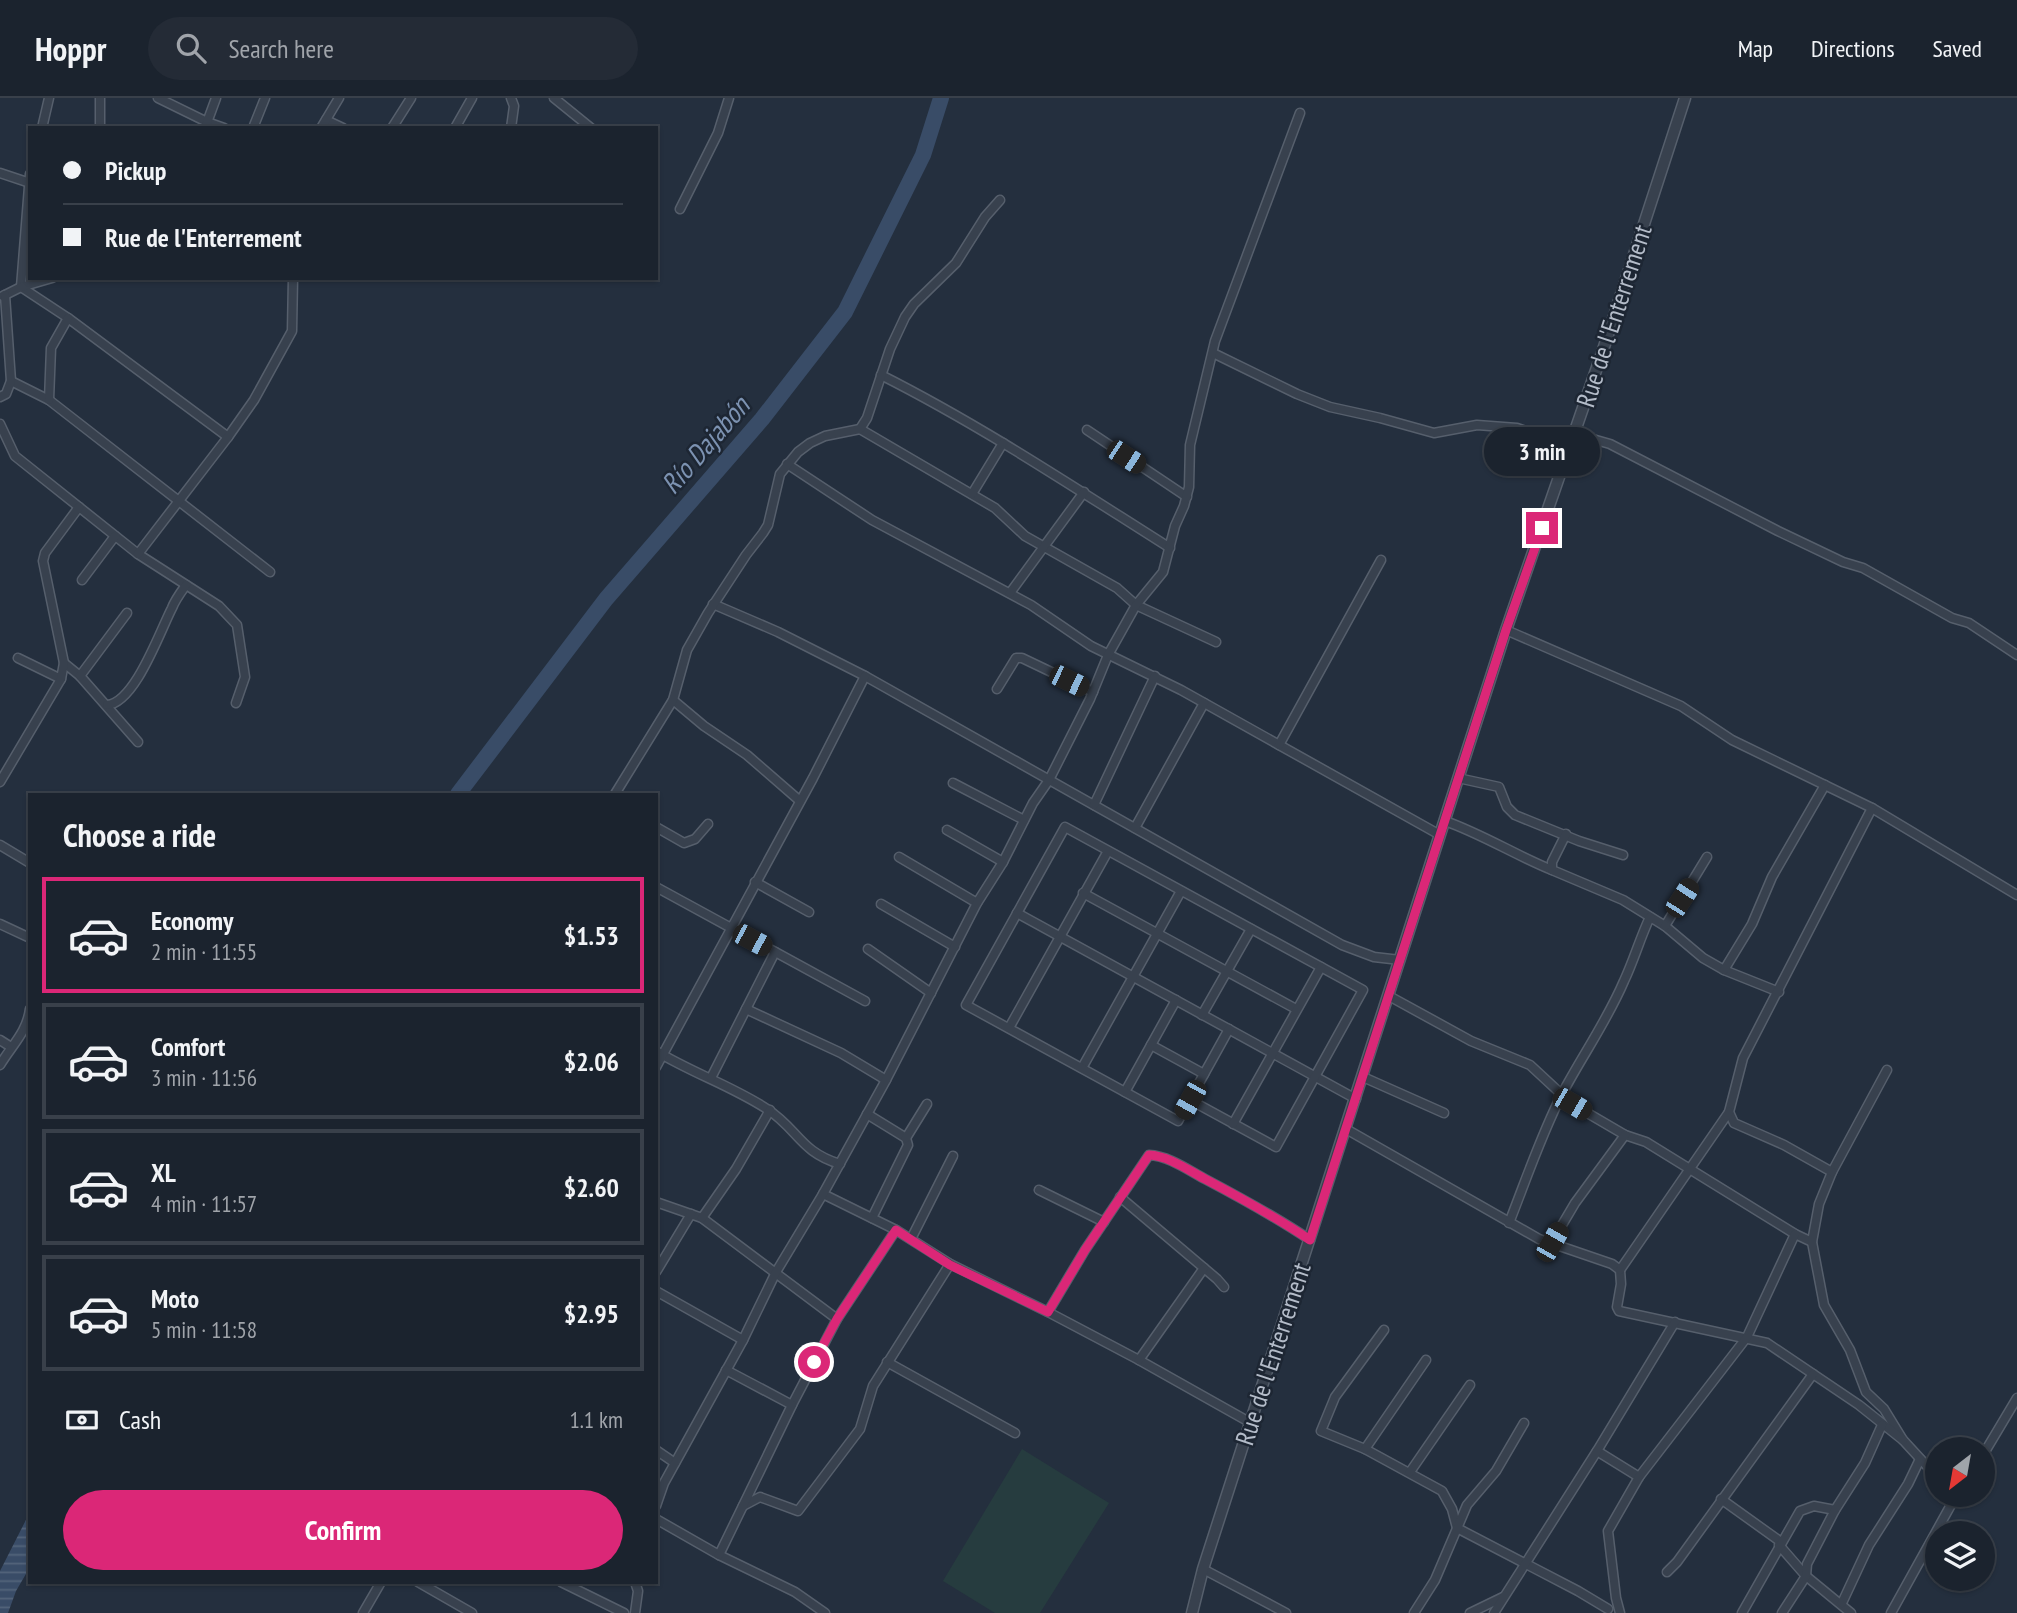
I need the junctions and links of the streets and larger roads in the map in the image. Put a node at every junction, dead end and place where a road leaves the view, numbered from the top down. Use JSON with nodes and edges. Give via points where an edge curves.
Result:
{"nodes":[{"id":1,"x":49,"y":98,"type":"edge"},
{"id":2,"x":100,"y":98,"type":"edge"},
{"id":3,"x":158,"y":98,"type":"edge"},
{"id":4,"x":216,"y":98,"type":"edge"},
{"id":5,"x":265,"y":98,"type":"edge"},
{"id":6,"x":339,"y":98,"type":"edge"},
{"id":7,"x":411,"y":98,"type":"edge"},
{"id":8,"x":472,"y":98,"type":"edge"},
{"id":9,"x":511,"y":98,"type":"edge"},
{"id":10,"x":554,"y":98,"type":"edge"},
{"id":11,"x":729,"y":98,"type":"edge"},
{"id":12,"x":1685,"y":98,"type":"edge"},
{"id":13,"x":1300,"y":113,"type":"dead end"},
{"id":14,"x":324,"y":124,"type":"edge"},
{"id":15,"x":206,"y":125,"type":"edge"},
{"id":16,"x":42,"y":126,"type":"edge"},
{"id":17,"x":100,"y":126,"type":"edge"},
{"id":18,"x":254,"y":126,"type":"edge"},
{"id":19,"x":394,"y":126,"type":"edge"},
{"id":20,"x":456,"y":126,"type":"edge"},
{"id":21,"x":511,"y":126,"type":"edge"},
{"id":22,"x":589,"y":126,"type":"edge"},
{"id":23,"x":0,"y":173,"type":"edge"},
{"id":24,"x":28,"y":180,"type":"edge"},
{"id":25,"x":28,"y":193,"type":"edge"},
{"id":26,"x":1000,"y":200,"type":"dead end"},
{"id":27,"x":680,"y":209,"type":"dead end"},
{"id":28,"x":45,"y":280,"type":"edge"},
{"id":29,"x":293,"y":280,"type":"edge"},
{"id":30,"x":21,"y":287,"type":"junction"},
{"id":31,"x":3,"y":296,"type":"edge"},
{"id":32,"x":68,"y":318,"type":"junction"},
{"id":33,"x":1213,"y":353,"type":"junction"},
{"id":34,"x":881,"y":375,"type":"junction"},
{"id":35,"x":11,"y":381,"type":"junction"},
{"id":36,"x":0,"y":397,"type":"edge"},
{"id":37,"x":49,"y":400,"type":"junction"},
{"id":38,"x":0,"y":424,"type":"edge"},
{"id":39,"x":860,"y":429,"type":"junction"},
{"id":40,"x":1087,"y":430,"type":"dead end"},
{"id":41,"x":1575,"y":434,"type":"junction"},
{"id":42,"x":228,"y":437,"type":"junction"},
{"id":43,"x":1003,"y":443,"type":"junction"},
{"id":44,"x":1569,"y":451,"type":"junction"},
{"id":45,"x":787,"y":464,"type":"junction"},
{"id":46,"x":1084,"y":492,"type":"junction"},
{"id":47,"x":972,"y":494,"type":"junction"},
{"id":48,"x":1186,"y":497,"type":"junction"},
{"id":49,"x":180,"y":501,"type":"junction"},
{"id":50,"x":79,"y":507,"type":"junction"},
{"id":51,"x":115,"y":536,"type":"junction"},
{"id":52,"x":1043,"y":547,"type":"junction"},
{"id":53,"x":1170,"y":548,"type":"junction"},
{"id":54,"x":138,"y":554,"type":"junction"},
{"id":55,"x":1381,"y":561,"type":"dead end"},
{"id":56,"x":270,"y":572,"type":"dead end"},
{"id":57,"x":82,"y":580,"type":"dead end"},
{"id":58,"x":186,"y":584,"type":"junction"},
{"id":59,"x":1010,"y":593,"type":"junction"},
{"id":60,"x":713,"y":604,"type":"junction"},
{"id":61,"x":1136,"y":605,"type":"junction"},
{"id":62,"x":127,"y":612,"type":"dead end"},
{"id":63,"x":1506,"y":630,"type":"junction"},
{"id":64,"x":1216,"y":642,"type":"dead end"},
{"id":65,"x":1108,"y":655,"type":"junction"},
{"id":66,"x":2017,"y":655,"type":"edge"},
{"id":67,"x":18,"y":658,"type":"dead end"},
{"id":68,"x":64,"y":663,"type":"junction"},
{"id":69,"x":80,"y":676,"type":"junction"},
{"id":70,"x":865,"y":676,"type":"junction"},
{"id":71,"x":1155,"y":676,"type":"junction"},
{"id":72,"x":61,"y":678,"type":"junction"},
{"id":73,"x":997,"y":689,"type":"dead end"},
{"id":74,"x":1093,"y":692,"type":"junction"},
{"id":75,"x":673,"y":700,"type":"junction"},
{"id":76,"x":236,"y":703,"type":"dead end"},
{"id":77,"x":1204,"y":703,"type":"junction"},
{"id":78,"x":107,"y":705,"type":"junction"},
{"id":79,"x":138,"y":742,"type":"dead end"},
{"id":80,"x":1279,"y":745,"type":"junction"},
{"id":81,"x":1458,"y":778,"type":"junction"},
{"id":82,"x":1049,"y":780,"type":"junction"},
{"id":83,"x":0,"y":782,"type":"edge"},
{"id":84,"x":953,"y":783,"type":"dead end"},
{"id":85,"x":1825,"y":785,"type":"junction"},
{"id":86,"x":616,"y":793,"type":"edge"},
{"id":87,"x":800,"y":801,"type":"junction"},
{"id":88,"x":1094,"y":805,"type":"junction"},
{"id":89,"x":1872,"y":808,"type":"junction"},
{"id":90,"x":1024,"y":820,"type":"junction"},
{"id":91,"x":1445,"y":821,"type":"junction"},
{"id":92,"x":708,"y":824,"type":"dead end"},
{"id":93,"x":658,"y":828,"type":"edge"},
{"id":94,"x":1135,"y":828,"type":"junction"},
{"id":95,"x":947,"y":830,"type":"dead end"},
{"id":96,"x":1566,"y":834,"type":"junction"},
{"id":97,"x":1440,"y":835,"type":"junction"},
{"id":98,"x":0,"y":845,"type":"edge"},
{"id":99,"x":1108,"y":851,"type":"junction"},
{"id":100,"x":1623,"y":855,"type":"dead end"},
{"id":101,"x":899,"y":857,"type":"dead end"},
{"id":102,"x":1707,"y":857,"type":"dead end"},
{"id":103,"x":28,"y":862,"type":"edge"},
{"id":104,"x":1003,"y":862,"type":"junction"},
{"id":105,"x":1552,"y":870,"type":"junction"},
{"id":106,"x":755,"y":882,"type":"junction"},
{"id":107,"x":658,"y":888,"type":"edge"},
{"id":108,"x":1181,"y":891,"type":"junction"},
{"id":109,"x":1083,"y":893,"type":"junction"},
{"id":110,"x":2017,"y":895,"type":"edge"},
{"id":111,"x":977,"y":903,"type":"junction"},
{"id":112,"x":881,"y":904,"type":"dead end"},
{"id":113,"x":809,"y":912,"type":"dead end"},
{"id":114,"x":1017,"y":913,"type":"junction"},
{"id":115,"x":1650,"y":917,"type":"junction"},
{"id":116,"x":0,"y":924,"type":"edge"},
{"id":117,"x":1665,"y":926,"type":"junction"},
{"id":118,"x":730,"y":928,"type":"junction"},
{"id":119,"x":1251,"y":929,"type":"junction"},
{"id":120,"x":1156,"y":933,"type":"junction"},
{"id":121,"x":1059,"y":936,"type":"junction"},
{"id":122,"x":28,"y":937,"type":"edge"},
{"id":123,"x":955,"y":947,"type":"junction"},
{"id":124,"x":868,"y":950,"type":"dead end"},
{"id":125,"x":775,"y":952,"type":"junction"},
{"id":126,"x":1400,"y":960,"type":"junction"},
{"id":127,"x":1321,"y":967,"type":"junction"},
{"id":128,"x":1724,"y":970,"type":"junction"},
{"id":129,"x":1226,"y":971,"type":"junction"},
{"id":130,"x":1132,"y":976,"type":"junction"},
{"id":131,"x":1779,"y":992,"type":"junction"},
{"id":132,"x":932,"y":993,"type":"junction"},
{"id":133,"x":1389,"y":996,"type":"junction"},
{"id":134,"x":1175,"y":1000,"type":"junction"},
{"id":135,"x":865,"y":1001,"type":"dead end"},
{"id":136,"x":746,"y":1009,"type":"junction"},
{"id":137,"x":1296,"y":1009,"type":"junction"},
{"id":138,"x":1202,"y":1014,"type":"junction"},
{"id":139,"x":28,"y":1023,"type":"edge"},
{"id":140,"x":1009,"y":1028,"type":"junction"},
{"id":141,"x":1229,"y":1029,"type":"junction"},
{"id":142,"x":0,"y":1041,"type":"edge"},
{"id":143,"x":1151,"y":1045,"type":"junction"},
{"id":144,"x":11,"y":1047,"type":"junction"},
{"id":145,"x":660,"y":1053,"type":"edge"},
{"id":146,"x":1272,"y":1053,"type":"junction"},
{"id":147,"x":0,"y":1065,"type":"edge"},
{"id":148,"x":1082,"y":1068,"type":"junction"},
{"id":149,"x":1887,"y":1070,"type":"dead end"},
{"id":150,"x":1204,"y":1074,"type":"junction"},
{"id":151,"x":1315,"y":1076,"type":"junction"},
{"id":152,"x":1363,"y":1077,"type":"junction"},
{"id":153,"x":711,"y":1078,"type":"junction"},
{"id":154,"x":886,"y":1080,"type":"junction"},
{"id":155,"x":1125,"y":1092,"type":"junction"},
{"id":156,"x":1562,"y":1095,"type":"junction"},
{"id":157,"x":1356,"y":1099,"type":"junction"},
{"id":158,"x":1190,"y":1100,"type":"junction"},
{"id":159,"x":927,"y":1104,"type":"dead end"},
{"id":160,"x":770,"y":1111,"type":"junction"},
{"id":161,"x":1729,"y":1112,"type":"junction"},
{"id":162,"x":1444,"y":1113,"type":"dead end"},
{"id":163,"x":867,"y":1114,"type":"junction"},
{"id":164,"x":1233,"y":1124,"type":"junction"},
{"id":165,"x":1346,"y":1129,"type":"junction"},
{"id":166,"x":1625,"y":1135,"type":"junction"},
{"id":167,"x":906,"y":1138,"type":"junction"},
{"id":168,"x":953,"y":1156,"type":"dead end"},
{"id":169,"x":840,"y":1164,"type":"junction"},
{"id":170,"x":1690,"y":1169,"type":"junction"},
{"id":171,"x":1832,"y":1172,"type":"junction"},
{"id":172,"x":1039,"y":1189,"type":"dead end"},
{"id":173,"x":823,"y":1194,"type":"junction"},
{"id":174,"x":1120,"y":1197,"type":"junction"},
{"id":175,"x":658,"y":1203,"type":"edge"},
{"id":176,"x":691,"y":1214,"type":"junction"},
{"id":177,"x":702,"y":1218,"type":"junction"},
{"id":178,"x":872,"y":1218,"type":"junction"},
{"id":179,"x":1104,"y":1222,"type":"junction"},
{"id":180,"x":1509,"y":1223,"type":"junction"},
{"id":181,"x":896,"y":1230,"type":"junction"},
{"id":182,"x":1796,"y":1234,"type":"junction"},
{"id":183,"x":911,"y":1239,"type":"junction"},
{"id":184,"x":1310,"y":1240,"type":"junction"},
{"id":185,"x":1552,"y":1242,"type":"junction"},
{"id":186,"x":1812,"y":1242,"type":"junction"},
{"id":187,"x":950,"y":1265,"type":"junction"},
{"id":188,"x":1204,"y":1268,"type":"junction"},
{"id":189,"x":658,"y":1269,"type":"edge"},
{"id":190,"x":1620,"y":1270,"type":"junction"},
{"id":191,"x":776,"y":1272,"type":"junction"},
{"id":192,"x":1224,"y":1287,"type":"dead end"},
{"id":193,"x":658,"y":1292,"type":"edge"},
{"id":194,"x":1048,"y":1312,"type":"junction"},
{"id":195,"x":837,"y":1319,"type":"junction"},
{"id":196,"x":1675,"y":1322,"type":"junction"},
{"id":197,"x":1384,"y":1330,"type":"dead end"},
{"id":198,"x":1747,"y":1337,"type":"junction"},
{"id":199,"x":743,"y":1340,"type":"junction"},
{"id":200,"x":1139,"y":1360,"type":"junction"},
{"id":201,"x":1426,"y":1360,"type":"dead end"},
{"id":202,"x":887,"y":1362,"type":"junction"},
{"id":203,"x":726,"y":1370,"type":"junction"},
{"id":204,"x":1813,"y":1374,"type":"junction"},
{"id":205,"x":1469,"y":1385,"type":"dead end"},
{"id":206,"x":2017,"y":1398,"type":"edge"},
{"id":207,"x":792,"y":1405,"type":"junction"},
{"id":208,"x":1251,"y":1423,"type":"junction"},
{"id":209,"x":1524,"y":1423,"type":"dead end"},
{"id":210,"x":1882,"y":1424,"type":"junction"},
{"id":211,"x":1015,"y":1433,"type":"dead end"},
{"id":212,"x":1994,"y":1437,"type":"edge"},
{"id":213,"x":1903,"y":1440,"type":"junction"},
{"id":214,"x":1365,"y":1449,"type":"junction"},
{"id":215,"x":658,"y":1451,"type":"edge"},
{"id":216,"x":1597,"y":1451,"type":"junction"},
{"id":217,"x":1920,"y":1459,"type":"junction"},
{"id":218,"x":675,"y":1463,"type":"junction"},
{"id":219,"x":1925,"y":1464,"type":"edge"},
{"id":220,"x":1410,"y":1472,"type":"junction"},
{"id":221,"x":1639,"y":1477,"type":"junction"},
{"id":222,"x":1721,"y":1499,"type":"junction"},
{"id":223,"x":658,"y":1500,"type":"edge"},
{"id":224,"x":743,"y":1506,"type":"junction"},
{"id":225,"x":1949,"y":1507,"type":"edge"},
{"id":226,"x":1835,"y":1510,"type":"junction"},
{"id":227,"x":658,"y":1520,"type":"edge"},
{"id":228,"x":1457,"y":1528,"type":"junction"},
{"id":229,"x":1780,"y":1544,"type":"junction"},
{"id":230,"x":719,"y":1555,"type":"junction"},
{"id":231,"x":1524,"y":1563,"type":"junction"},
{"id":232,"x":1203,"y":1569,"type":"junction"},
{"id":233,"x":1667,"y":1572,"type":"dead end"},
{"id":234,"x":1806,"y":1576,"type":"junction"},
{"id":235,"x":380,"y":1584,"type":"edge"},
{"id":236,"x":421,"y":1584,"type":"edge"},
{"id":237,"x":565,"y":1584,"type":"edge"},
{"id":238,"x":636,"y":1584,"type":"edge"},
{"id":239,"x":1503,"y":1597,"type":"junction"},
{"id":240,"x":1616,"y":1598,"type":"junction"},
{"id":241,"x":1842,"y":1603,"type":"junction"},
{"id":242,"x":1606,"y":1611,"type":"edge"},
{"id":243,"x":363,"y":1613,"type":"edge"},
{"id":244,"x":472,"y":1613,"type":"edge"},
{"id":245,"x":624,"y":1613,"type":"edge"},
{"id":246,"x":635,"y":1613,"type":"edge"},
{"id":247,"x":825,"y":1613,"type":"edge"},
{"id":248,"x":1192,"y":1613,"type":"edge"},
{"id":249,"x":1286,"y":1613,"type":"edge"},
{"id":250,"x":1414,"y":1613,"type":"edge"},
{"id":251,"x":1470,"y":1613,"type":"edge"},
{"id":252,"x":1494,"y":1613,"type":"edge"},
{"id":253,"x":1620,"y":1613,"type":"edge"},
{"id":254,"x":1742,"y":1613,"type":"edge"},
{"id":255,"x":1782,"y":1613,"type":"edge"},
{"id":256,"x":1851,"y":1613,"type":"edge"},
{"id":257,"x":1891,"y":1613,"type":"edge"}],
"edges":[{"from":1,"to":16,"type":"street"},
{"from":2,"to":17,"type":"street"},
{"from":3,"to":15,"type":"street"},
{"from":4,"to":15,"type":"street"},
{"from":5,"to":18,"type":"street"},
{"from":6,"to":14,"type":"street"},
{"from":7,"to":19,"type":"street"},
{"from":8,"to":20,"type":"street"},
{"from":9,"to":21,"type":"street"},
{"from":10,"to":22,"type":"street"},
{"from":11,"to":27,"type":"street","via":[[718,132]]},
{"from":12,"to":41,"type":"street","name":"Rue de l'Enterrement"},
{"from":13,"to":33,"type":"street"},
{"from":23,"to":24,"type":"street"},
{"from":25,"to":30,"type":"street"},
{"from":26,"to":34,"type":"street","via":[[956,263],[905,317]]},
{"from":28,"to":30,"type":"street"},
{"from":29,"to":42,"type":"street","via":[[292,331]]},
{"from":30,"to":31,"type":"street"},
{"from":30,"to":32,"type":"street"},
{"from":31,"to":35,"type":"street"},
{"from":32,"to":37,"type":"street","via":[[51,348]]},
{"from":32,"to":42,"type":"street"},
{"from":33,"to":44,"type":"street","via":[[1330,407],[1434,433],[1477,425],[1517,428]]},
{"from":33,"to":48,"type":"street","via":[[1190,444]]},
{"from":34,"to":39,"type":"street"},
{"from":34,"to":43,"type":"street"},
{"from":35,"to":36,"type":"street"},
{"from":35,"to":37,"type":"street"},
{"from":37,"to":49,"type":"street"},
{"from":38,"to":50,"type":"street","via":[[15,456]]},
{"from":39,"to":45,"type":"street","via":[[825,436],[797,452]]},
{"from":39,"to":47,"type":"street"},
{"from":40,"to":48,"type":"street"},
{"from":41,"to":44,"type":"street","name":"Rue de l'Enterrement"},
{"from":41,"to":66,"type":"street","via":[[1610,444],[1777,531],[1863,568],[1969,623]]},
{"from":42,"to":49,"type":"street"},
{"from":43,"to":46,"type":"street"},
{"from":43,"to":47,"type":"street"},
{"from":44,"to":63,"type":"street","name":"Rue de l'Enterrement"},
{"from":45,"to":59,"type":"street","via":[[872,520]]},
{"from":45,"to":60,"type":"street","via":[[763,533]]},
{"from":46,"to":52,"type":"street"},
{"from":46,"to":53,"type":"street"},
{"from":47,"to":52,"type":"street"},
{"from":48,"to":53,"type":"street"},
{"from":49,"to":54,"type":"street"},
{"from":49,"to":56,"type":"street"},
{"from":50,"to":51,"type":"street"},
{"from":50,"to":68,"type":"street","via":[[43,561]]},
{"from":51,"to":54,"type":"street"},
{"from":51,"to":57,"type":"street"},
{"from":52,"to":59,"type":"street"},
{"from":52,"to":61,"type":"street","via":[[1117,588]]},
{"from":53,"to":61,"type":"street","via":[[1163,572]]},
{"from":54,"to":58,"type":"street"},
{"from":55,"to":80,"type":"street"},
{"from":58,"to":76,"type":"street","via":[[219,606],[237,625],[245,677]]},
{"from":58,"to":78,"type":"street","via":[[129,692]]},
{"from":59,"to":65,"type":"street"},
{"from":60,"to":70,"type":"street"},
{"from":60,"to":75,"type":"street","via":[[687,650]]},
{"from":61,"to":64,"type":"street"},
{"from":61,"to":65,"type":"street"},
{"from":62,"to":69,"type":"street"},
{"from":63,"to":81,"type":"street","name":"Rue de l'Enterrement"},
{"from":63,"to":85,"type":"street","via":[[1681,706],[1732,740]]},
{"from":65,"to":71,"type":"street"},
{"from":65,"to":74,"type":"street"},
{"from":67,"to":72,"type":"street"},
{"from":68,"to":69,"type":"street"},
{"from":68,"to":72,"type":"street"},
{"from":69,"to":78,"type":"street"},
{"from":70,"to":82,"type":"street"},
{"from":70,"to":87,"type":"street"},
{"from":71,"to":77,"type":"street"},
{"from":71,"to":88,"type":"street"},
{"from":72,"to":83,"type":"street"},
{"from":73,"to":74,"type":"street","via":[[1016,658],[1022,658]]},
{"from":74,"to":82,"type":"street"},
{"from":75,"to":86,"type":"street"},
{"from":75,"to":87,"type":"street"},
{"from":77,"to":80,"type":"street"},
{"from":77,"to":94,"type":"street"},
{"from":78,"to":79,"type":"street"},
{"from":80,"to":97,"type":"street"},
{"from":81,"to":91,"type":"street","name":"Rue de l'Enterrement"},
{"from":81,"to":96,"type":"street","via":[[1499,787],[1515,814]]},
{"from":82,"to":88,"type":"street"},
{"from":82,"to":90,"type":"street"},
{"from":84,"to":90,"type":"street"},
{"from":85,"to":89,"type":"street"},
{"from":85,"to":128,"type":"street"},
{"from":87,"to":106,"type":"street"},
{"from":88,"to":94,"type":"street"},
{"from":89,"to":110,"type":"street"},
{"from":89,"to":131,"type":"street"},
{"from":90,"to":104,"type":"street"},
{"from":91,"to":97,"type":"street","name":"Rue de l'Enterrement"},
{"from":91,"to":105,"type":"street"},
{"from":92,"to":93,"type":"street","via":[[695,839],[684,843]]},
{"from":94,"to":126,"type":"street","via":[[1342,945],[1374,957]]},
{"from":95,"to":104,"type":"street"},
{"from":96,"to":100,"type":"street"},
{"from":96,"to":105,"type":"street"},
{"from":97,"to":126,"type":"street","name":"Rue de l'Enterrement"},
{"from":98,"to":103,"type":"street"},
{"from":99,"to":108,"type":"street"},
{"from":99,"to":109,"type":"street"},
{"from":99,"to":114,"type":"street","via":[[1065,827]]},
{"from":101,"to":111,"type":"street"},
{"from":102,"to":117,"type":"street"},
{"from":104,"to":111,"type":"street"},
{"from":105,"to":115,"type":"street","via":[[1623,900]]},
{"from":106,"to":113,"type":"street"},
{"from":106,"to":118,"type":"street"},
{"from":107,"to":118,"type":"street"},
{"from":108,"to":119,"type":"street"},
{"from":108,"to":120,"type":"street"},
{"from":109,"to":120,"type":"street"},
{"from":109,"to":121,"type":"street"},
{"from":111,"to":123,"type":"street"},
{"from":112,"to":123,"type":"street"},
{"from":114,"to":121,"type":"street"},
{"from":114,"to":140,"type":"street","via":[[966,1005]]},
{"from":115,"to":117,"type":"street"},
{"from":115,"to":156,"type":"street","via":[[1610,1011]]},
{"from":116,"to":122,"type":"street"},
{"from":117,"to":128,"type":"street"},
{"from":118,"to":125,"type":"street"},
{"from":118,"to":145,"type":"street"},
{"from":119,"to":127,"type":"street"},
{"from":119,"to":129,"type":"street"},
{"from":120,"to":129,"type":"street"},
{"from":120,"to":130,"type":"street"},
{"from":121,"to":130,"type":"street"},
{"from":121,"to":140,"type":"street"},
{"from":123,"to":132,"type":"street"},
{"from":124,"to":132,"type":"street"},
{"from":125,"to":135,"type":"street"},
{"from":125,"to":136,"type":"street"},
{"from":126,"to":133,"type":"street","name":"Rue de l'Enterrement"},
{"from":127,"to":137,"type":"street"},
{"from":127,"to":151,"type":"street","via":[[1363,990]]},
{"from":128,"to":131,"type":"street"},
{"from":129,"to":137,"type":"street"},
{"from":129,"to":138,"type":"street"},
{"from":130,"to":134,"type":"street"},
{"from":130,"to":148,"type":"street"},
{"from":131,"to":161,"type":"street","via":[[1743,1058]]},
{"from":132,"to":154,"type":"street"},
{"from":133,"to":152,"type":"street","name":"Rue de l'Enterrement"},
{"from":133,"to":156,"type":"street","via":[[1471,1041],[1530,1065]]},
{"from":134,"to":138,"type":"street"},
{"from":134,"to":143,"type":"street"},
{"from":136,"to":153,"type":"street"},
{"from":136,"to":154,"type":"street","via":[[841,1052]]},
{"from":137,"to":146,"type":"street"},
{"from":138,"to":141,"type":"street"},
{"from":139,"to":144,"type":"street"},
{"from":140,"to":148,"type":"street"},
{"from":141,"to":146,"type":"street"},
{"from":141,"to":150,"type":"street"},
{"from":142,"to":144,"type":"street"},
{"from":143,"to":150,"type":"street"},
{"from":143,"to":155,"type":"street"},
{"from":144,"to":147,"type":"street"},
{"from":145,"to":153,"type":"street"},
{"from":146,"to":151,"type":"street"},
{"from":146,"to":164,"type":"street"},
{"from":148,"to":155,"type":"street"},
{"from":149,"to":171,"type":"street"},
{"from":150,"to":158,"type":"street"},
{"from":151,"to":157,"type":"street"},
{"from":151,"to":164,"type":"street","via":[[1276,1147]]},
{"from":152,"to":157,"type":"street","name":"Rue de l'Enterrement"},
{"from":152,"to":162,"type":"street"},
{"from":153,"to":160,"type":"street"},
{"from":154,"to":163,"type":"street"},
{"from":155,"to":158,"type":"street","via":[[1178,1121]]},
{"from":156,"to":166,"type":"street"},
{"from":156,"to":180,"type":"street"},
{"from":157,"to":165,"type":"street","name":"Rue de l'Enterrement"},
{"from":158,"to":164,"type":"street"},
{"from":159,"to":167,"type":"street"},
{"from":160,"to":169,"type":"street","via":[[806,1147]]},
{"from":160,"to":177,"type":"street"},
{"from":161,"to":170,"type":"street"},
{"from":161,"to":171,"type":"street","via":[[1734,1123]]},
{"from":163,"to":167,"type":"street"},
{"from":163,"to":169,"type":"street"},
{"from":165,"to":180,"type":"street"},
{"from":165,"to":184,"type":"street","name":"Rue de l'Enterrement"},
{"from":166,"to":170,"type":"street","via":[[1646,1142]]},
{"from":166,"to":185,"type":"street"},
{"from":167,"to":178,"type":"street","via":[[908,1144]]},
{"from":168,"to":183,"type":"street"},
{"from":169,"to":173,"type":"street"},
{"from":170,"to":182,"type":"street"},
{"from":170,"to":190,"type":"street"},
{"from":171,"to":186,"type":"street","via":[[1819,1204]]},
{"from":172,"to":179,"type":"street"},
{"from":173,"to":178,"type":"street"},
{"from":173,"to":191,"type":"street"},
{"from":174,"to":179,"type":"street"},
{"from":174,"to":184,"type":"street","via":[[1149,1155],[1160,1156]]},
{"from":174,"to":188,"type":"street"},
{"from":175,"to":176,"type":"street"},
{"from":176,"to":177,"type":"street"},
{"from":176,"to":189,"type":"street"},
{"from":177,"to":191,"type":"street"},
{"from":178,"to":181,"type":"street"},
{"from":179,"to":194,"type":"street"},
{"from":180,"to":185,"type":"street"},
{"from":181,"to":183,"type":"street"},
{"from":181,"to":195,"type":"street"},
{"from":182,"to":186,"type":"street"},
{"from":182,"to":198,"type":"street"},
{"from":183,"to":187,"type":"street"},
{"from":184,"to":208,"type":"street","name":"Rue de l'Enterrement"},
{"from":185,"to":190,"type":"street"},
{"from":186,"to":213,"type":"street","via":[[1824,1305],[1850,1350],[1866,1392],[1884,1409]]},
{"from":187,"to":194,"type":"street"},
{"from":187,"to":202,"type":"street"},
{"from":188,"to":192,"type":"street"},
{"from":188,"to":200,"type":"street"},
{"from":190,"to":196,"type":"street","via":[[1619,1311]]},
{"from":191,"to":195,"type":"street"},
{"from":191,"to":199,"type":"street"},
{"from":193,"to":199,"type":"street"},
{"from":194,"to":200,"type":"street"},
{"from":195,"to":207,"type":"street"},
{"from":196,"to":198,"type":"street"},
{"from":196,"to":216,"type":"street"},
{"from":197,"to":214,"type":"street","via":[[1335,1397],[1321,1431]]},
{"from":198,"to":204,"type":"street","via":[[1767,1343]]},
{"from":198,"to":221,"type":"street"},
{"from":199,"to":203,"type":"street"},
{"from":200,"to":208,"type":"street"},
{"from":201,"to":214,"type":"street"},
{"from":202,"to":211,"type":"street"},
{"from":202,"to":224,"type":"street","via":[[873,1386],[860,1429],[798,1511],[760,1497]]},
{"from":203,"to":207,"type":"street"},
{"from":203,"to":218,"type":"street"},
{"from":204,"to":210,"type":"street"},
{"from":204,"to":222,"type":"street"},
{"from":205,"to":220,"type":"street"},
{"from":206,"to":212,"type":"street"},
{"from":207,"to":224,"type":"street"},
{"from":208,"to":232,"type":"street","name":"Rue de l'Enterrement"},
{"from":209,"to":228,"type":"street","via":[[1496,1471],[1467,1505]]},
{"from":210,"to":213,"type":"street"},
{"from":210,"to":226,"type":"street","via":[[1865,1463]]},
{"from":213,"to":217,"type":"street"},
{"from":214,"to":220,"type":"street"},
{"from":215,"to":218,"type":"street"},
{"from":216,"to":221,"type":"street"},
{"from":216,"to":231,"type":"street"},
{"from":217,"to":219,"type":"street"},
{"from":217,"to":241,"type":"street","via":[[1869,1545]]},
{"from":218,"to":223,"type":"street"},
{"from":220,"to":228,"type":"street","via":[[1442,1491]]},
{"from":221,"to":240,"type":"street","via":[[1608,1531]]},
{"from":222,"to":229,"type":"street"},
{"from":222,"to":233,"type":"street"},
{"from":224,"to":230,"type":"street"},
{"from":225,"to":257,"type":"street"},
{"from":226,"to":229,"type":"street","via":[[1814,1506],[1800,1511]]},
{"from":226,"to":234,"type":"street","via":[[1807,1564]]},
{"from":227,"to":230,"type":"street"},
{"from":228,"to":231,"type":"street"},
{"from":228,"to":250,"type":"street","via":[[1435,1580]]},
{"from":229,"to":234,"type":"street"},
{"from":229,"to":254,"type":"street"},
{"from":230,"to":247,"type":"street","via":[[795,1592]]},
{"from":231,"to":239,"type":"street"},
{"from":231,"to":242,"type":"street"},
{"from":232,"to":248,"type":"street","name":"Rue de l'Enterrement"},
{"from":232,"to":249,"type":"street"},
{"from":234,"to":241,"type":"street"},
{"from":234,"to":255,"type":"street"},
{"from":235,"to":243,"type":"street"},
{"from":236,"to":244,"type":"street"},
{"from":237,"to":245,"type":"street"},
{"from":238,"to":246,"type":"street"},
{"from":239,"to":251,"type":"street"},
{"from":239,"to":252,"type":"street"},
{"from":240,"to":242,"type":"street"},
{"from":240,"to":253,"type":"street"},
{"from":241,"to":256,"type":"street"}]}
